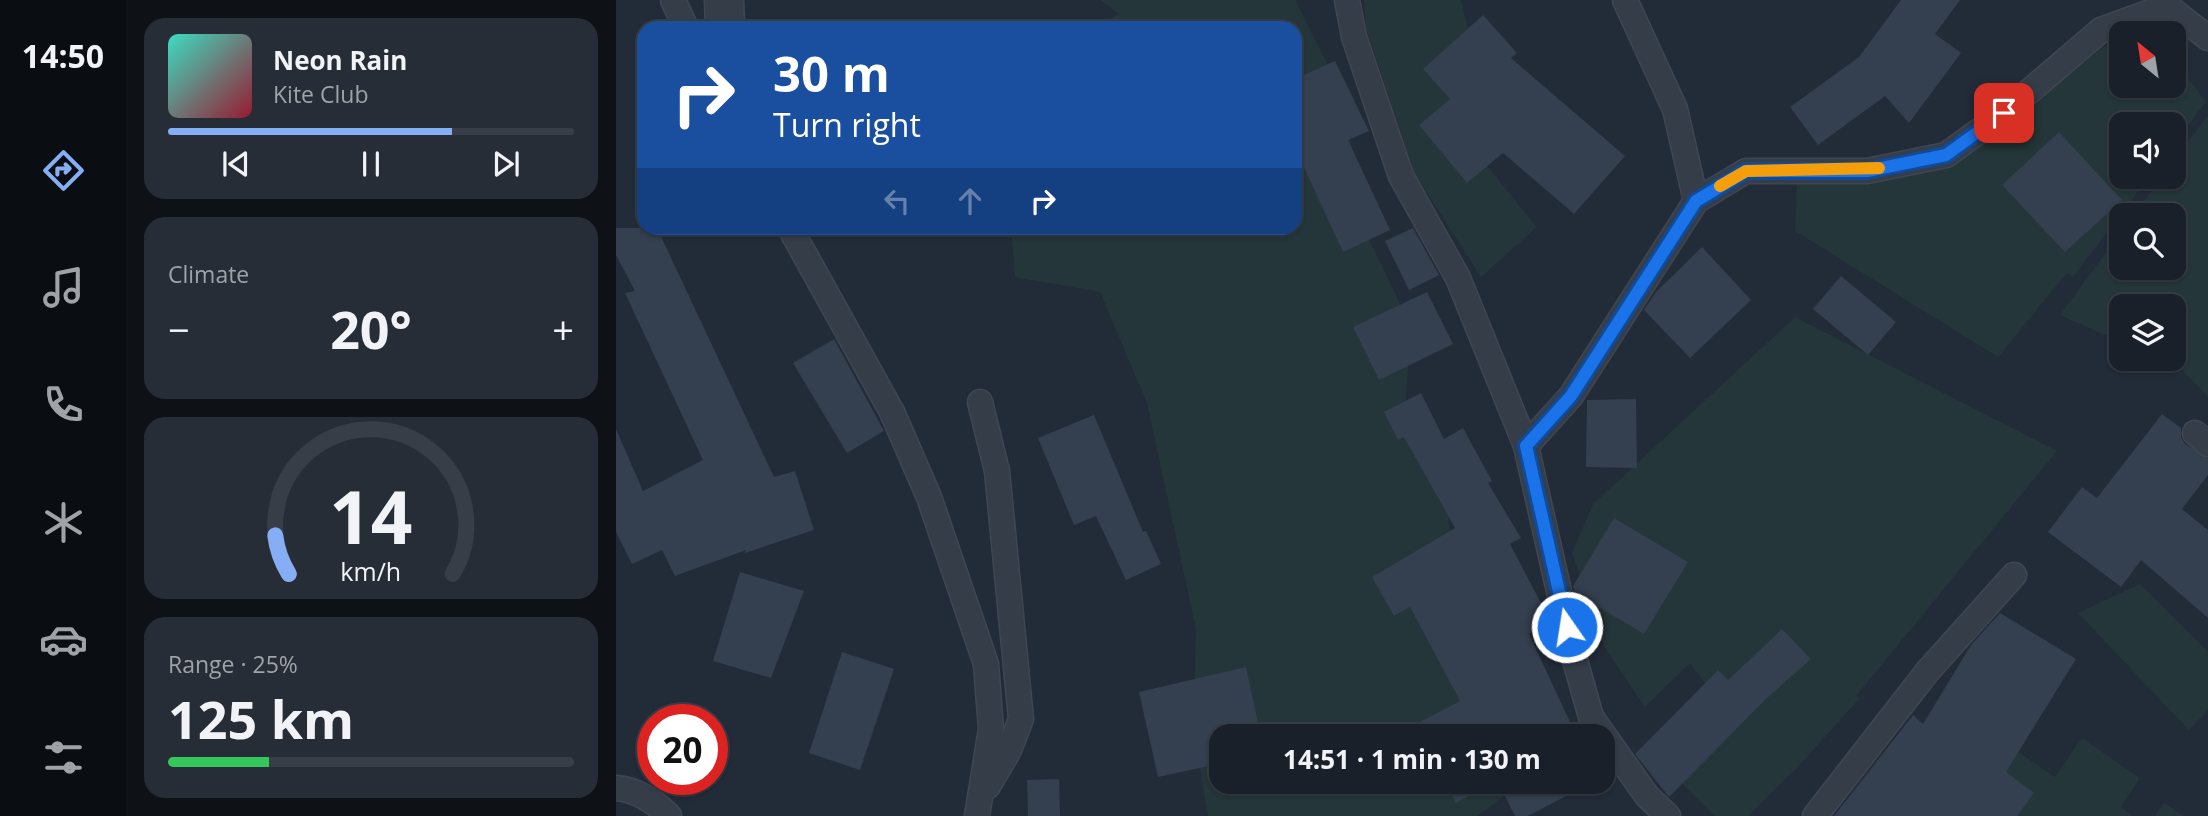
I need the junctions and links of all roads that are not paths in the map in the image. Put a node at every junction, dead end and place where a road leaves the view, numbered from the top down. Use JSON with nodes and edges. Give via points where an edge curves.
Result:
{"nodes":[{"id":1,"x":673,"y":0,"type":"edge"},
{"id":2,"x":724,"y":0,"type":"edge"},
{"id":3,"x":1347,"y":0,"type":"edge"},
{"id":4,"x":1625,"y":0,"type":"edge"},
{"id":5,"x":2166,"y":3,"type":"edge"},
{"id":6,"x":683,"y":21,"type":"edge"},
{"id":7,"x":724,"y":21,"type":"edge"},
{"id":8,"x":2208,"y":38,"type":"edge"},
{"id":9,"x":1696,"y":201,"type":"junction"},
{"id":10,"x":794,"y":235,"type":"edge"},
{"id":11,"x":980,"y":402,"type":"dead end"},
{"id":12,"x":1526,"y":446,"type":"junction"},
{"id":13,"x":2014,"y":575,"type":"dead end"},
{"id":14,"x":616,"y":788,"type":"edge"},
{"id":15,"x":980,"y":806,"type":"edge"},
{"id":16,"x":668,"y":816,"type":"edge"},
{"id":17,"x":1668,"y":816,"type":"edge"},
{"id":18,"x":1815,"y":816,"type":"edge"}],
"edges":[{"from":1,"to":6,"type":"lane"},
{"from":2,"to":7,"type":"street"},
{"from":3,"to":12,"type":"lane","via":[[1354,37],[1401,176],[1458,278]]},
{"from":4,"to":9,"type":"lane","via":[[1675,109]]},
{"from":5,"to":8,"type":"lane"},
{"from":5,"to":9,"type":"lane","via":[[2101,30],[2004,113],[1946,155],[1867,171],[1746,171]]},
{"from":9,"to":12,"type":"lane","via":[[1571,396]]},
{"from":10,"to":15,"type":"lane","via":[[892,412],[929,498],[986,664],[991,729]]},
{"from":11,"to":15,"type":"lane","via":[[998,471],[1021,719]]},
{"from":12,"to":17,"type":"lane","via":[[1591,717],[1647,796]]},
{"from":13,"to":18,"type":"lane","via":[[1927,671]]},
{"from":14,"to":16,"type":"lane","via":[[628,788]]}]}
